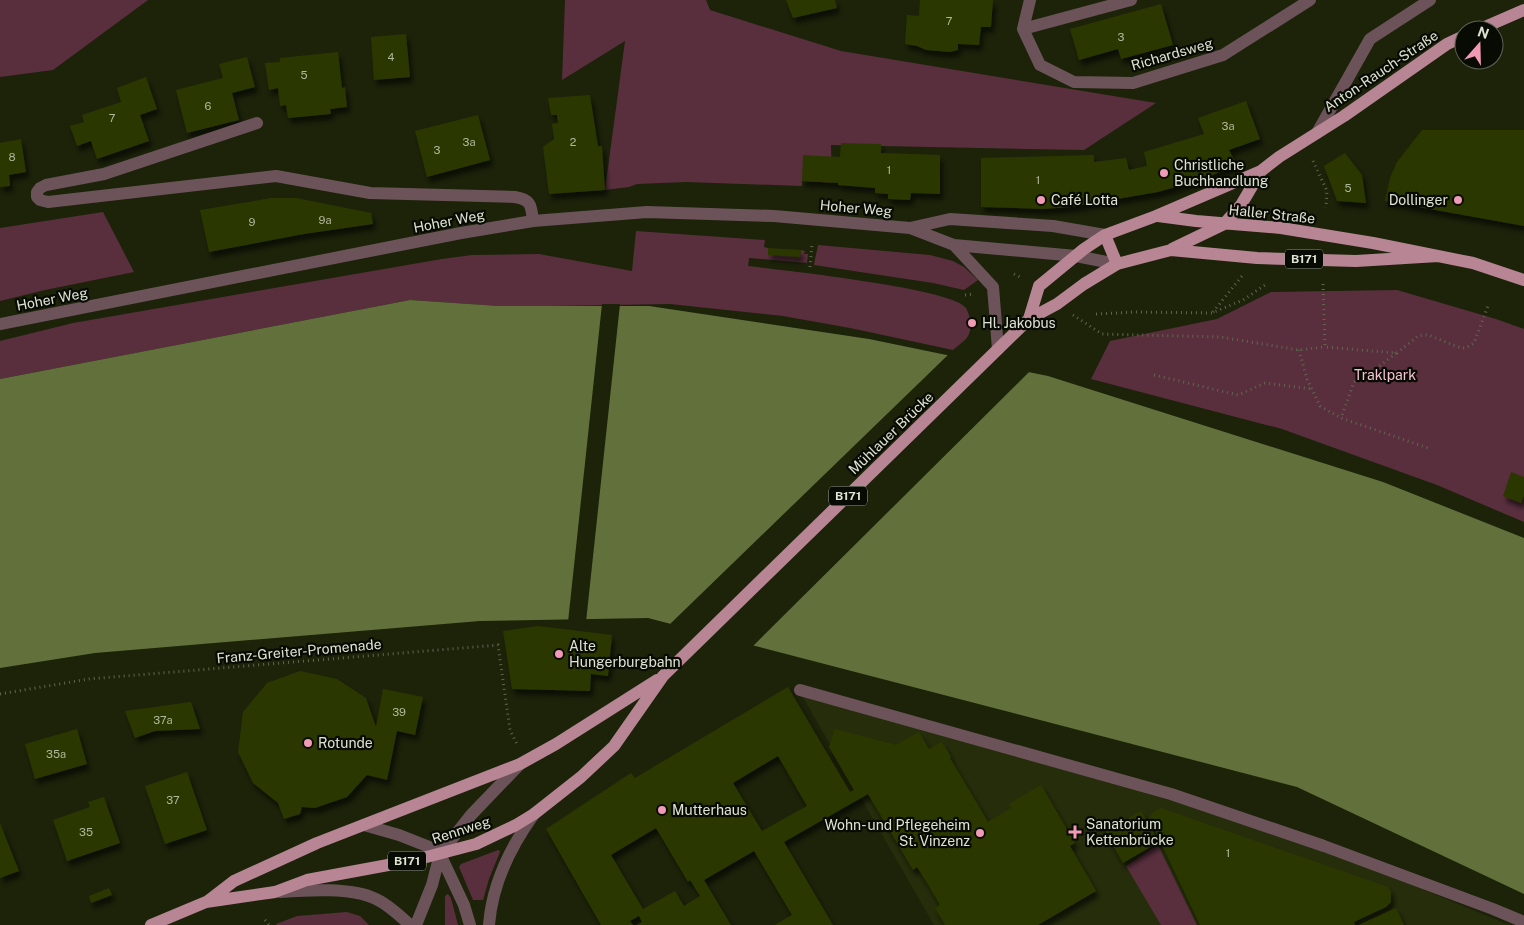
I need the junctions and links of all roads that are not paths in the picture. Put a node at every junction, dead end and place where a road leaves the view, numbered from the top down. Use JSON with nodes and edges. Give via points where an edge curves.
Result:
{"nodes":[{"id":1,"x":1030,"y":0,"type":"edge"},
{"id":2,"x":1131,"y":0,"type":"edge"},
{"id":3,"x":1310,"y":0,"type":"edge"},
{"id":4,"x":1430,"y":0,"type":"edge"},
{"id":5,"x":1524,"y":10,"type":"edge"},
{"id":6,"x":1501,"y":20,"type":"edge"},
{"id":7,"x":1023,"y":29,"type":"junction"},
{"id":8,"x":1454,"y":41,"type":"edge"},
{"id":9,"x":257,"y":123,"type":"dead end"},
{"id":10,"x":1317,"y":133,"type":"junction"},
{"id":11,"x":1262,"y":171,"type":"junction"},
{"id":12,"x":1156,"y":216,"type":"junction"},
{"id":13,"x":533,"y":221,"type":"junction"},
{"id":14,"x":1224,"y":224,"type":"junction"},
{"id":15,"x":910,"y":228,"type":"junction"},
{"id":16,"x":1105,"y":235,"type":"junction"},
{"id":17,"x":954,"y":245,"type":"junction"},
{"id":18,"x":1171,"y":250,"type":"junction"},
{"id":19,"x":1076,"y":256,"type":"junction"},
{"id":20,"x":1438,"y":256,"type":"junction"},
{"id":21,"x":1117,"y":264,"type":"junction"},
{"id":22,"x":1524,"y":280,"type":"edge"},
{"id":23,"x":1029,"y":319,"type":"junction"},
{"id":24,"x":0,"y":324,"type":"edge"},
{"id":25,"x":998,"y":349,"type":"junction"},
{"id":26,"x":698,"y":642,"type":"joint"},
{"id":27,"x":663,"y":676,"type":"junction"},
{"id":28,"x":800,"y":690,"type":"dead end"},
{"id":29,"x":520,"y":764,"type":"junction"},
{"id":30,"x":534,"y":814,"type":"junction"},
{"id":31,"x":364,"y":825,"type":"junction"},
{"id":32,"x":440,"y":854,"type":"junction"},
{"id":33,"x":275,"y":892,"type":"junction"},
{"id":34,"x":206,"y":902,"type":"junction"},
{"id":35,"x":1524,"y":922,"type":"edge"},
{"id":36,"x":151,"y":925,"type":"edge"},
{"id":37,"x":410,"y":925,"type":"edge"},
{"id":38,"x":416,"y":925,"type":"edge"},
{"id":39,"x":470,"y":925,"type":"edge"},
{"id":40,"x":489,"y":925,"type":"edge"}],
"edges":[{"from":1,"to":7,"type":"street"},
{"from":2,"to":7,"type":"street"},
{"from":3,"to":7,"type":"street","name":"Richardsweg","via":[[1223,55],[1132,82],[1074,82],[1040,64]]},
{"from":4,"to":10,"type":"street","name":"Anton-Rauch-Straße","via":[[1370,39]]},
{"from":5,"to":6,"type":"main road"},
{"from":8,"to":10,"type":"main road","name":"Anton-Rauch-Straße"},
{"from":9,"to":13,"type":"street","via":[[104,174],[46,185],[40,188],[37,197],[48,202],[276,176],[370,193],[522,198],[529,203]]},
{"from":10,"to":11,"type":"main road","name":"Anton-Rauch-Straße"},
{"from":11,"to":12,"type":"main road","name":"Anton-Rauch-Straße"},
{"from":11,"to":14,"type":"main road","name":"Anton-Rauch-Straße"},
{"from":12,"to":14,"type":"main road","name":"Haller Straße","number":"B171"},
{"from":12,"to":16,"type":"main road","name":"Haller Straße","number":"B171"},
{"from":13,"to":15,"type":"street","name":"Hoher Weg","via":[[655,212],[803,218]]},
{"from":13,"to":24,"type":"street","name":"Hoher Weg"},
{"from":14,"to":18,"type":"main road","name":"Anton-Rauch-Straße"},
{"from":14,"to":20,"type":"main road","name":"Haller Straße","number":"B171","via":[[1305,232]]},
{"from":15,"to":16,"type":"street","name":"Hoher Weg","via":[[950,219],[1052,226]]},
{"from":15,"to":17,"type":"street","name":"Hoher Weg"},
{"from":16,"to":19,"type":"main road","name":"Haller Straße","number":"B171"},
{"from":16,"to":21,"type":"main road"},
{"from":17,"to":19,"type":"street","name":"Hoher Weg"},
{"from":17,"to":25,"type":"street","via":[[993,287]]},
{"from":18,"to":20,"type":"main road","name":"Haller Straße","number":"B171","via":[[1257,258],[1356,261]]},
{"from":18,"to":21,"type":"main road","name":"Haller Straße","number":"B171"},
{"from":19,"to":21,"type":"street","name":"Hoher Weg"},
{"from":19,"to":23,"type":"main road","name":"Haller Straße","number":"B171","via":[[1039,286]]},
{"from":20,"to":22,"type":"main road","name":"Haller Straße","number":"B171"},
{"from":21,"to":23,"type":"main road","name":"Haller Straße","number":"B171","via":[[1058,304]]},
{"from":23,"to":25,"type":"main road","name":"Haller Straße","number":"B171"},
{"from":25,"to":26,"type":"main road","name":"Mühlauer Brücke","number":"B171"},
{"from":26,"to":27,"type":"main road","name":"Rennweg","number":"B171"},
{"from":27,"to":29,"type":"main road","name":"Rennweg","number":"B171"},
{"from":27,"to":30,"type":"main road","name":"Rennweg","number":"B171","via":[[614,746]]},
{"from":28,"to":35,"type":"street","via":[[1171,794],[1324,846]]},
{"from":29,"to":31,"type":"main road","name":"Rennweg","number":"B171"},
{"from":29,"to":32,"type":"street","via":[[470,815]]},
{"from":30,"to":32,"type":"main road","name":"Rennweg","number":"B171","via":[[476,844]]},
{"from":30,"to":40,"type":"street","via":[[498,882]]},
{"from":31,"to":32,"type":"street","via":[[399,834]]},
{"from":31,"to":34,"type":"main road","name":"Rennweg","number":"B171","via":[[318,842],[234,881]]},
{"from":32,"to":33,"type":"main road","name":"Rennweg","number":"B171","via":[[307,880]]},
{"from":32,"to":38,"type":"street","via":[[432,886]]},
{"from":32,"to":39,"type":"street"},
{"from":33,"to":34,"type":"main road","name":"Rennweg","number":"B171"},
{"from":33,"to":37,"type":"street","via":[[361,894],[381,901]]},
{"from":34,"to":36,"type":"main road","name":"Rennweg","number":"B171"}]}
